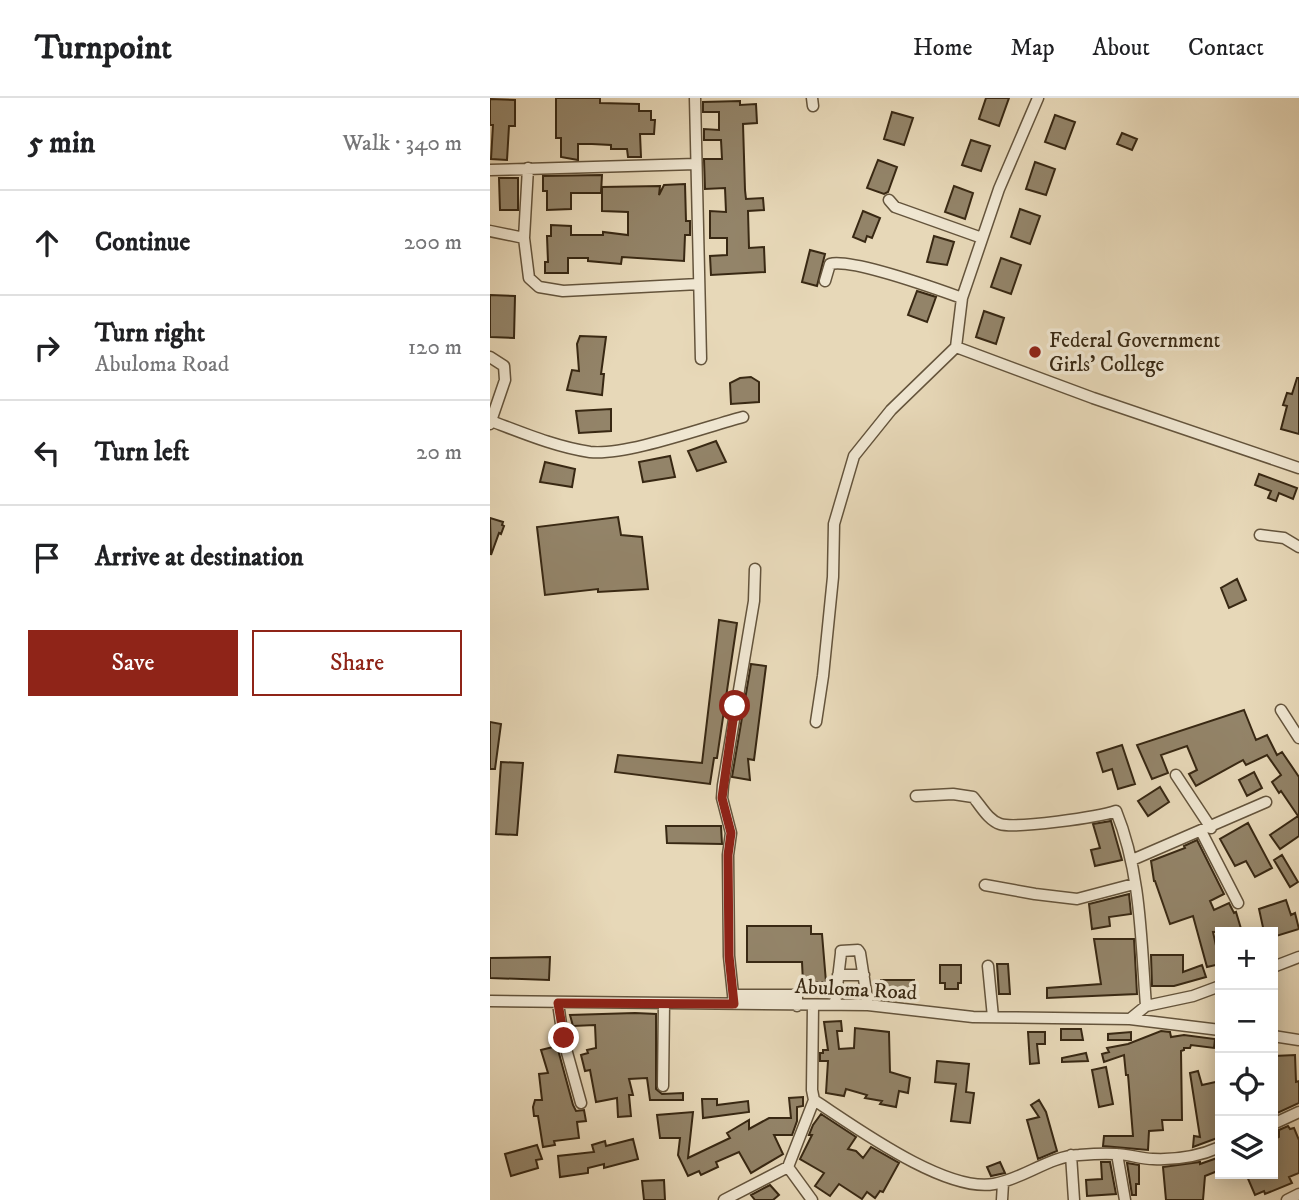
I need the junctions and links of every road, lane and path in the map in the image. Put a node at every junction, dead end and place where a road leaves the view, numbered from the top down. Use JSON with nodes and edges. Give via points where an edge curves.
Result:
{"nodes":[{"id":1,"x":695,"y":98,"type":"edge"},
{"id":2,"x":1038,"y":98,"type":"edge"},
{"id":3,"x":696,"y":164,"type":"junction"},
{"id":4,"x":528,"y":168,"type":"junction"},
{"id":5,"x":490,"y":170,"type":"edge"},
{"id":6,"x":890,"y":200,"type":"dead end"},
{"id":7,"x":490,"y":231,"type":"edge"},
{"id":8,"x":524,"y":238,"type":"junction"},
{"id":9,"x":982,"y":238,"type":"junction"},
{"id":10,"x":825,"y":281,"type":"dead end"},
{"id":11,"x":699,"y":284,"type":"junction"},
{"id":12,"x":962,"y":298,"type":"junction"},
{"id":13,"x":956,"y":346,"type":"junction"},
{"id":14,"x":490,"y":357,"type":"edge"},
{"id":15,"x":701,"y":359,"type":"dead end"},
{"id":16,"x":743,"y":417,"type":"dead end"},
{"id":17,"x":491,"y":423,"type":"edge"},
{"id":18,"x":1299,"y":468,"type":"edge"},
{"id":19,"x":1260,"y":535,"type":"dead end"},
{"id":20,"x":1299,"y":547,"type":"edge"},
{"id":21,"x":755,"y":569,"type":"dead end"},
{"id":22,"x":1281,"y":709,"type":"dead end"},
{"id":23,"x":816,"y":722,"type":"dead end"},
{"id":24,"x":1299,"y":738,"type":"edge"},
{"id":25,"x":1176,"y":775,"type":"dead end"},
{"id":26,"x":916,"y":796,"type":"dead end"},
{"id":27,"x":1266,"y":802,"type":"dead end"},
{"id":28,"x":1206,"y":830,"type":"junction"},
{"id":29,"x":1132,"y":860,"type":"junction"},
{"id":30,"x":1134,"y":884,"type":"junction"},
{"id":31,"x":985,"y":885,"type":"dead end"},
{"id":32,"x":1238,"y":903,"type":"dead end"},
{"id":33,"x":1299,"y":957,"type":"edge"},
{"id":34,"x":988,"y":965,"type":"dead end"},
{"id":35,"x":1278,"y":965,"type":"edge"},
{"id":36,"x":838,"y":975,"type":"junction"},
{"id":37,"x":864,"y":975,"type":"junction"},
{"id":38,"x":1215,"y":988,"type":"edge"},
{"id":39,"x":735,"y":1000,"type":"junction"},
{"id":40,"x":490,"y":1001,"type":"edge"},
{"id":41,"x":558,"y":1003,"type":"junction"},
{"id":42,"x":664,"y":1003,"type":"junction"},
{"id":43,"x":835,"y":1004,"type":"junction"},
{"id":44,"x":813,"y":1005,"type":"junction"},
{"id":45,"x":869,"y":1005,"type":"junction"},
{"id":46,"x":1146,"y":1006,"type":"junction"},
{"id":47,"x":993,"y":1017,"type":"junction"},
{"id":48,"x":1130,"y":1019,"type":"junction"},
{"id":49,"x":1215,"y":1029,"type":"edge"},
{"id":50,"x":1278,"y":1037,"type":"edge"},
{"id":51,"x":1299,"y":1040,"type":"edge"},
{"id":52,"x":663,"y":1086,"type":"dead end"},
{"id":53,"x":814,"y":1100,"type":"junction"},
{"id":54,"x":581,"y":1103,"type":"dead end"},
{"id":55,"x":1299,"y":1112,"type":"edge"},
{"id":56,"x":1278,"y":1122,"type":"edge"},
{"id":57,"x":1215,"y":1149,"type":"edge"},
{"id":58,"x":1117,"y":1154,"type":"junction"},
{"id":59,"x":1071,"y":1155,"type":"junction"},
{"id":60,"x":788,"y":1167,"type":"junction"},
{"id":61,"x":1003,"y":1183,"type":"junction"},
{"id":62,"x":1299,"y":1194,"type":"edge"},
{"id":63,"x":724,"y":1200,"type":"edge"},
{"id":64,"x":812,"y":1200,"type":"edge"},
{"id":65,"x":1002,"y":1200,"type":"edge"},
{"id":66,"x":1074,"y":1200,"type":"edge"},
{"id":67,"x":1125,"y":1200,"type":"edge"},
{"id":68,"x":1287,"y":1200,"type":"edge"}],
"edges":[{"from":1,"to":3,"type":"street"},
{"from":2,"to":9,"type":"street"},
{"from":3,"to":4,"type":"street"},
{"from":3,"to":11,"type":"street"},
{"from":4,"to":5,"type":"street"},
{"from":4,"to":8,"type":"street"},
{"from":6,"to":9,"type":"street","via":[[895,207]]},
{"from":7,"to":8,"type":"street"},
{"from":8,"to":11,"type":"street","via":[[529,278],[539,287]]},
{"from":9,"to":12,"type":"street"},
{"from":10,"to":12,"type":"street","via":[[835,262]]},
{"from":11,"to":15,"type":"street"},
{"from":12,"to":13,"type":"street"},
{"from":13,"to":18,"type":"street"},
{"from":13,"to":23,"type":"street","via":[[891,410],[854,456],[834,524],[833,577]]},
{"from":14,"to":17,"type":"street","via":[[505,366]]},
{"from":16,"to":17,"type":"street","via":[[627,449],[593,452]]},
{"from":19,"to":20,"type":"street","via":[[1284,538]]},
{"from":21,"to":39,"type":"street","via":[[754,601],[722,798],[731,833],[729,956]]},
{"from":22,"to":24,"type":"street"},
{"from":25,"to":28,"type":"street"},
{"from":26,"to":29,"type":"street","via":[[973,797],[989,818],[1021,826],[1116,811]]},
{"from":27,"to":28,"type":"street"},
{"from":28,"to":29,"type":"street"},
{"from":28,"to":32,"type":"street"},
{"from":29,"to":30,"type":"street"},
{"from":30,"to":31,"type":"street","via":[[1077,899]]},
{"from":30,"to":46,"type":"street"},
{"from":33,"to":35,"type":"street"},
{"from":34,"to":47,"type":"street"},
{"from":36,"to":37,"type":"street"},
{"from":36,"to":37,"type":"street","via":[[841,951],[847,949],[859,951]]},
{"from":36,"to":43,"type":"street"},
{"from":37,"to":45,"type":"street"},
{"from":38,"to":46,"type":"street"},
{"from":39,"to":42,"type":"street","name":"Abuloma Road"},
{"from":39,"to":44,"type":"street","name":"Abuloma Road"},
{"from":40,"to":41,"type":"street","name":"Abuloma Road"},
{"from":41,"to":42,"type":"street","name":"Abuloma Road"},
{"from":41,"to":54,"type":"street"},
{"from":42,"to":52,"type":"street"},
{"from":43,"to":44,"type":"street","name":"Abuloma Road"},
{"from":43,"to":45,"type":"street","name":"Abuloma Road"},
{"from":44,"to":53,"type":"street"},
{"from":45,"to":47,"type":"street","name":"Abuloma Road"},
{"from":46,"to":48,"type":"street"},
{"from":47,"to":48,"type":"street","name":"Abuloma Road"},
{"from":48,"to":49,"type":"street","name":"Abuloma Road"},
{"from":50,"to":51,"type":"street"},
{"from":53,"to":60,"type":"street"},
{"from":53,"to":61,"type":"street","via":[[875,1140],[949,1177],[975,1186]]},
{"from":55,"to":56,"type":"street"},
{"from":57,"to":58,"type":"street","via":[[1202,1155],[1152,1159]]},
{"from":58,"to":59,"type":"street"},
{"from":58,"to":67,"type":"street"},
{"from":59,"to":61,"type":"street"},
{"from":59,"to":66,"type":"street"},
{"from":60,"to":63,"type":"street"},
{"from":60,"to":64,"type":"street"},
{"from":61,"to":65,"type":"street"},
{"from":62,"to":68,"type":"street"}]}
